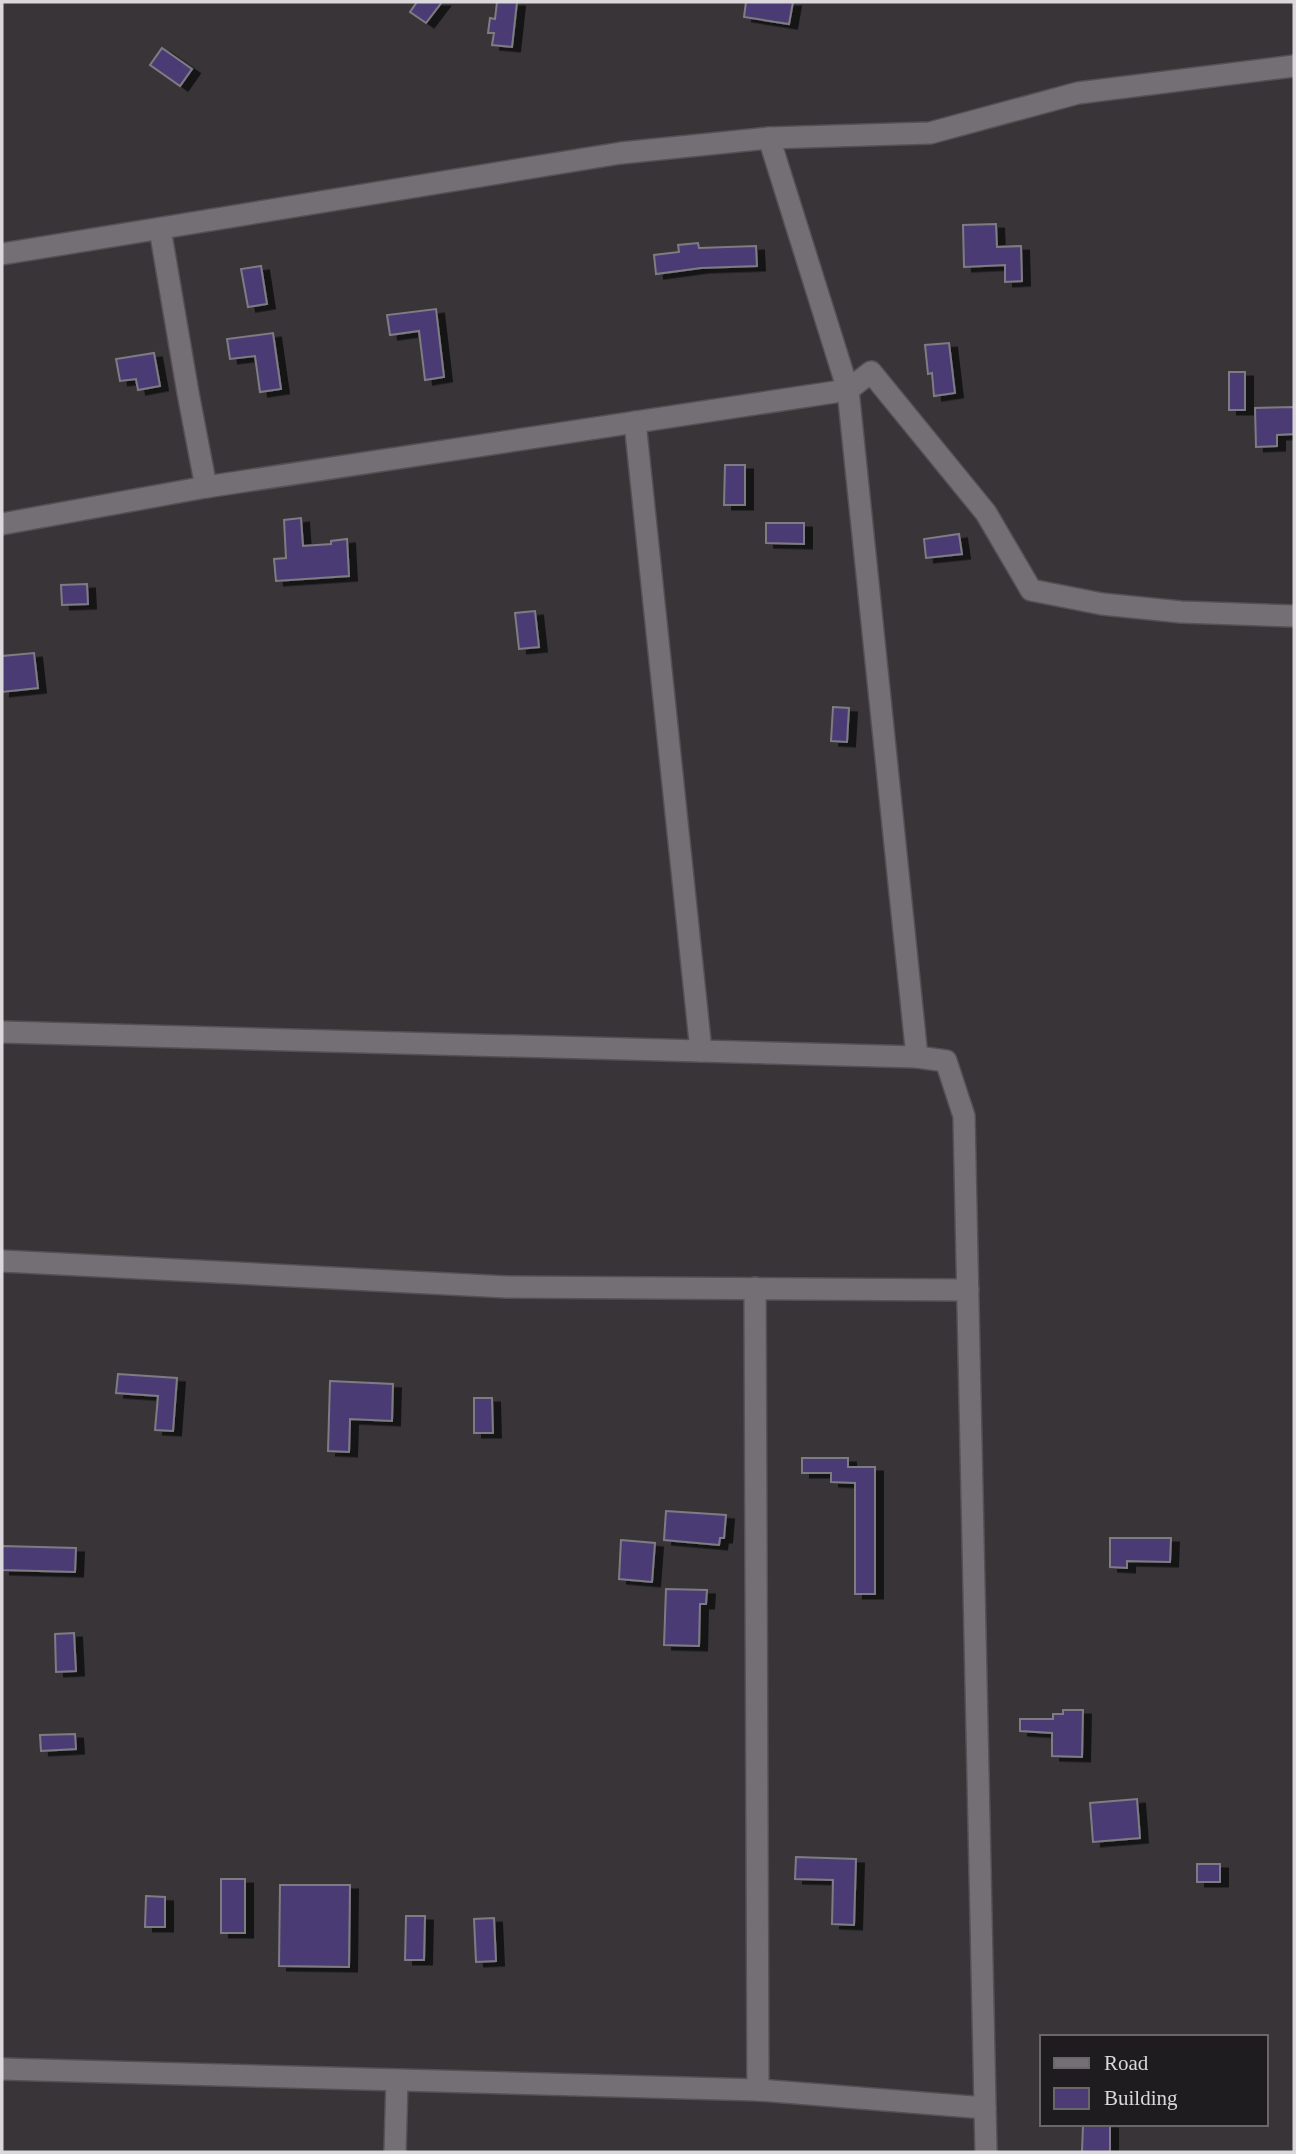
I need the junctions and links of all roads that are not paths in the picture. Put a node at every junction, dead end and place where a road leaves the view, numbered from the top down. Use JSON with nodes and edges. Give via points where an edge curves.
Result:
{"nodes":[{"id":1,"x":1294,"y":66,"type":"edge"},
{"id":2,"x":769,"y":138,"type":"junction"},
{"id":3,"x":160,"y":229,"type":"junction"},
{"id":4,"x":2,"y":254,"type":"edge"},
{"id":5,"x":848,"y":390,"type":"junction"},
{"id":6,"x":635,"y":422,"type":"junction"},
{"id":7,"x":206,"y":486,"type":"junction"},
{"id":8,"x":2,"y":524,"type":"edge"},
{"id":9,"x":1294,"y":616,"type":"edge"},
{"id":10,"x":2,"y":1032,"type":"edge"},
{"id":11,"x":701,"y":1051,"type":"junction"},
{"id":12,"x":917,"y":1057,"type":"junction"},
{"id":13,"x":2,"y":1261,"type":"edge"},
{"id":14,"x":755,"y":1288,"type":"junction"},
{"id":15,"x":968,"y":1290,"type":"junction"},
{"id":16,"x":2,"y":2069,"type":"edge"},
{"id":17,"x":397,"y":2080,"type":"junction"},
{"id":18,"x":758,"y":2091,"type":"junction"},
{"id":19,"x":985,"y":2108,"type":"junction"},
{"id":20,"x":395,"y":2152,"type":"edge"},
{"id":21,"x":986,"y":2152,"type":"edge"}],
"edges":[{"from":1,"to":2,"type":"street","via":[[1078,93],[929,133]]},
{"from":2,"to":3,"type":"street","via":[[621,153]]},
{"from":2,"to":5,"type":"street"},
{"from":3,"to":4,"type":"street"},
{"from":3,"to":7,"type":"street"},
{"from":5,"to":6,"type":"street"},
{"from":5,"to":9,"type":"street","via":[[871,372],[986,513],[1031,590],[1102,604],[1181,612]]},
{"from":5,"to":12,"type":"street"},
{"from":6,"to":7,"type":"street"},
{"from":6,"to":11,"type":"street"},
{"from":7,"to":8,"type":"street"},
{"from":10,"to":11,"type":"street"},
{"from":11,"to":12,"type":"street"},
{"from":12,"to":15,"type":"street","via":[[946,1061],[964,1116]]},
{"from":13,"to":14,"type":"street","via":[[508,1287]]},
{"from":14,"to":15,"type":"street"},
{"from":14,"to":18,"type":"street"},
{"from":15,"to":19,"type":"street"},
{"from":16,"to":17,"type":"street"},
{"from":17,"to":18,"type":"street"},
{"from":17,"to":20,"type":"street"},
{"from":18,"to":19,"type":"street"},
{"from":19,"to":21,"type":"street"}]}
